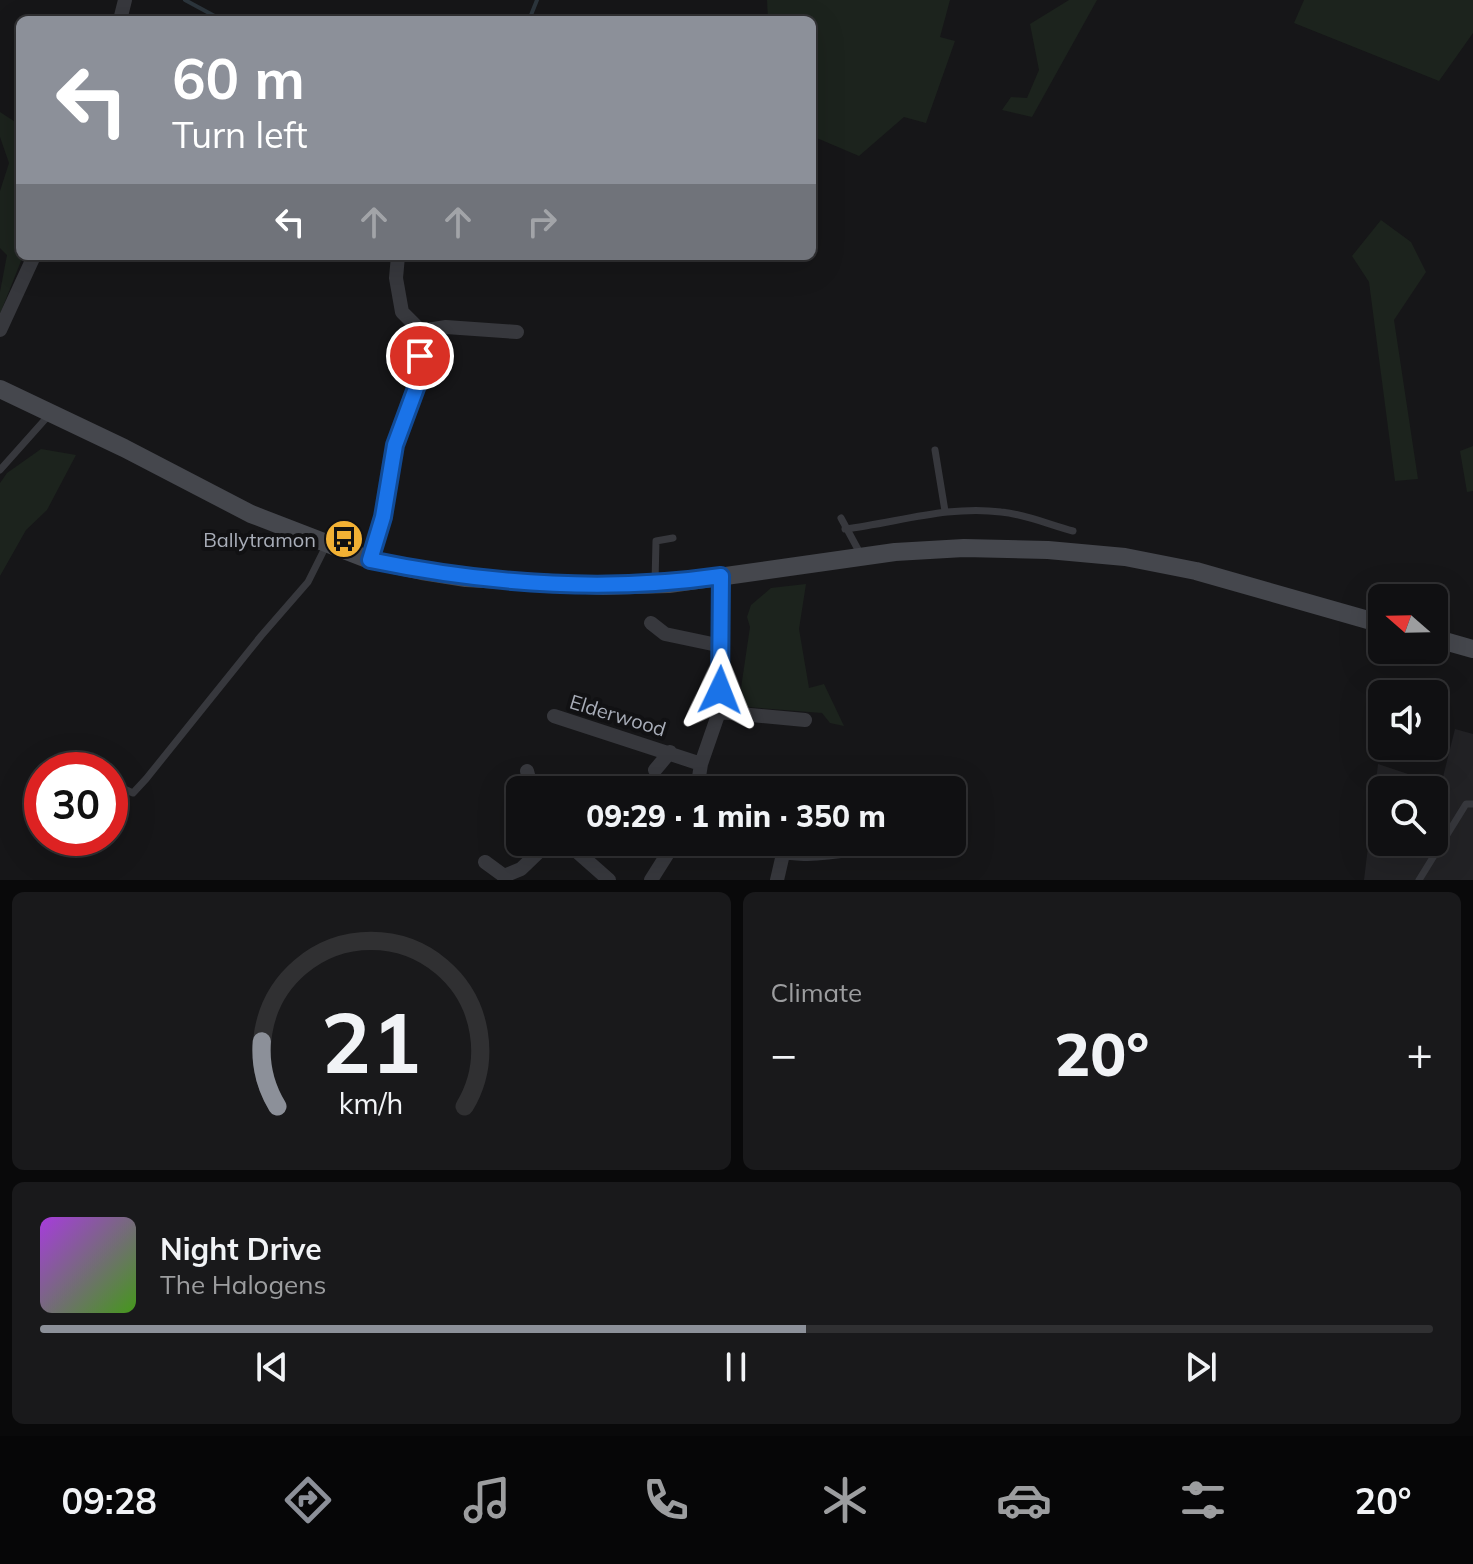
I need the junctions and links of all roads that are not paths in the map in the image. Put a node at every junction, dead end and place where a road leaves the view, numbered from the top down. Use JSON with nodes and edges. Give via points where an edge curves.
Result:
{"nodes":[{"id":1,"x":32,"y":260,"type":"edge"},
{"id":2,"x":398,"y":260,"type":"edge"},
{"id":3,"x":0,"y":330,"type":"edge"},
{"id":4,"x":421,"y":331,"type":"junction"},
{"id":5,"x":517,"y":332,"type":"dead end"},
{"id":6,"x":0,"y":389,"type":"edge"},
{"id":7,"x":50,"y":413,"type":"junction"},
{"id":8,"x":935,"y":450,"type":"dead end"},
{"id":9,"x":0,"y":470,"type":"edge"},
{"id":10,"x":945,"y":511,"type":"junction"},
{"id":11,"x":841,"y":518,"type":"dead end"},
{"id":12,"x":845,"y":529,"type":"junction"},
{"id":13,"x":1073,"y":531,"type":"dead end"},
{"id":14,"x":673,"y":538,"type":"dead end"},
{"id":15,"x":326,"y":544,"type":"junction"},
{"id":16,"x":863,"y":557,"type":"junction"},
{"id":17,"x":370,"y":560,"type":"junction"},
{"id":18,"x":721,"y":576,"type":"junction"},
{"id":19,"x":655,"y":584,"type":"junction"},
{"id":20,"x":1368,"y":620,"type":"edge"},
{"id":21,"x":651,"y":623,"type":"dead end"},
{"id":22,"x":1448,"y":642,"type":"edge"},
{"id":23,"x":722,"y":646,"type":"junction"},
{"id":24,"x":1473,"y":649,"type":"edge"},
{"id":25,"x":719,"y":712,"type":"junction"},
{"id":26,"x":554,"y":716,"type":"dead end"},
{"id":27,"x":805,"y":720,"type":"dead end"},
{"id":28,"x":670,"y":752,"type":"junction"},
{"id":29,"x":701,"y":764,"type":"junction"},
{"id":30,"x":655,"y":770,"type":"dead end"},
{"id":31,"x":527,"y":771,"type":"dead end"},
{"id":32,"x":528,"y":776,"type":"edge"},
{"id":33,"x":699,"y":776,"type":"edge"},
{"id":34,"x":128,"y":791,"type":"edge"},
{"id":35,"x":1473,"y":804,"type":"edge"},
{"id":36,"x":534,"y":856,"type":"edge"},
{"id":37,"x":582,"y":856,"type":"edge"},
{"id":38,"x":666,"y":856,"type":"edge"},
{"id":39,"x":783,"y":856,"type":"edge"},
{"id":40,"x":485,"y":862,"type":"dead end"},
{"id":41,"x":609,"y":880,"type":"edge"},
{"id":42,"x":651,"y":880,"type":"edge"},
{"id":43,"x":777,"y":880,"type":"edge"},
{"id":44,"x":1419,"y":880,"type":"edge"}],
"edges":[{"from":1,"to":3,"type":"street"},
{"from":2,"to":4,"type":"street","via":[[402,312]]},
{"from":4,"to":5,"type":"street","via":[[446,327]]},
{"from":4,"to":17,"type":"street","via":[[419,380],[395,445]]},
{"from":6,"to":7,"type":"main road"},
{"from":7,"to":9,"type":"lane"},
{"from":7,"to":15,"type":"main road","via":[[251,514]]},
{"from":8,"to":10,"type":"lane"},
{"from":10,"to":12,"type":"lane"},
{"from":10,"to":13,"type":"lane","via":[[1002,512]]},
{"from":11,"to":12,"type":"lane"},
{"from":12,"to":16,"type":"lane"},
{"from":14,"to":19,"type":"lane","via":[[656,541]]},
{"from":15,"to":17,"type":"main road"},
{"from":15,"to":34,"type":"lane","via":[[308,582],[146,779],[133,793]]},
{"from":16,"to":18,"type":"main road"},
{"from":16,"to":20,"type":"main road","via":[[964,548],[1125,557],[1196,571]]},
{"from":17,"to":19,"type":"main road","via":[[466,578]]},
{"from":18,"to":19,"type":"main road"},
{"from":18,"to":23,"type":"street"},
{"from":21,"to":23,"type":"street","via":[[665,634]]},
{"from":22,"to":24,"type":"main road"},
{"from":23,"to":25,"type":"street"},
{"from":25,"to":27,"type":"street"},
{"from":25,"to":29,"type":"street"},
{"from":26,"to":28,"type":"street","name":"Elderwood"},
{"from":28,"to":29,"type":"street","name":"Elderwood"},
{"from":28,"to":30,"type":"street","name":"Elderwood"},
{"from":29,"to":33,"type":"street"},
{"from":31,"to":32,"type":"street"},
{"from":35,"to":44,"type":"lane","via":[[1466,804]]},
{"from":36,"to":40,"type":"street","via":[[504,876]]},
{"from":37,"to":41,"type":"street"},
{"from":38,"to":42,"type":"street"},
{"from":39,"to":43,"type":"street"}]}
